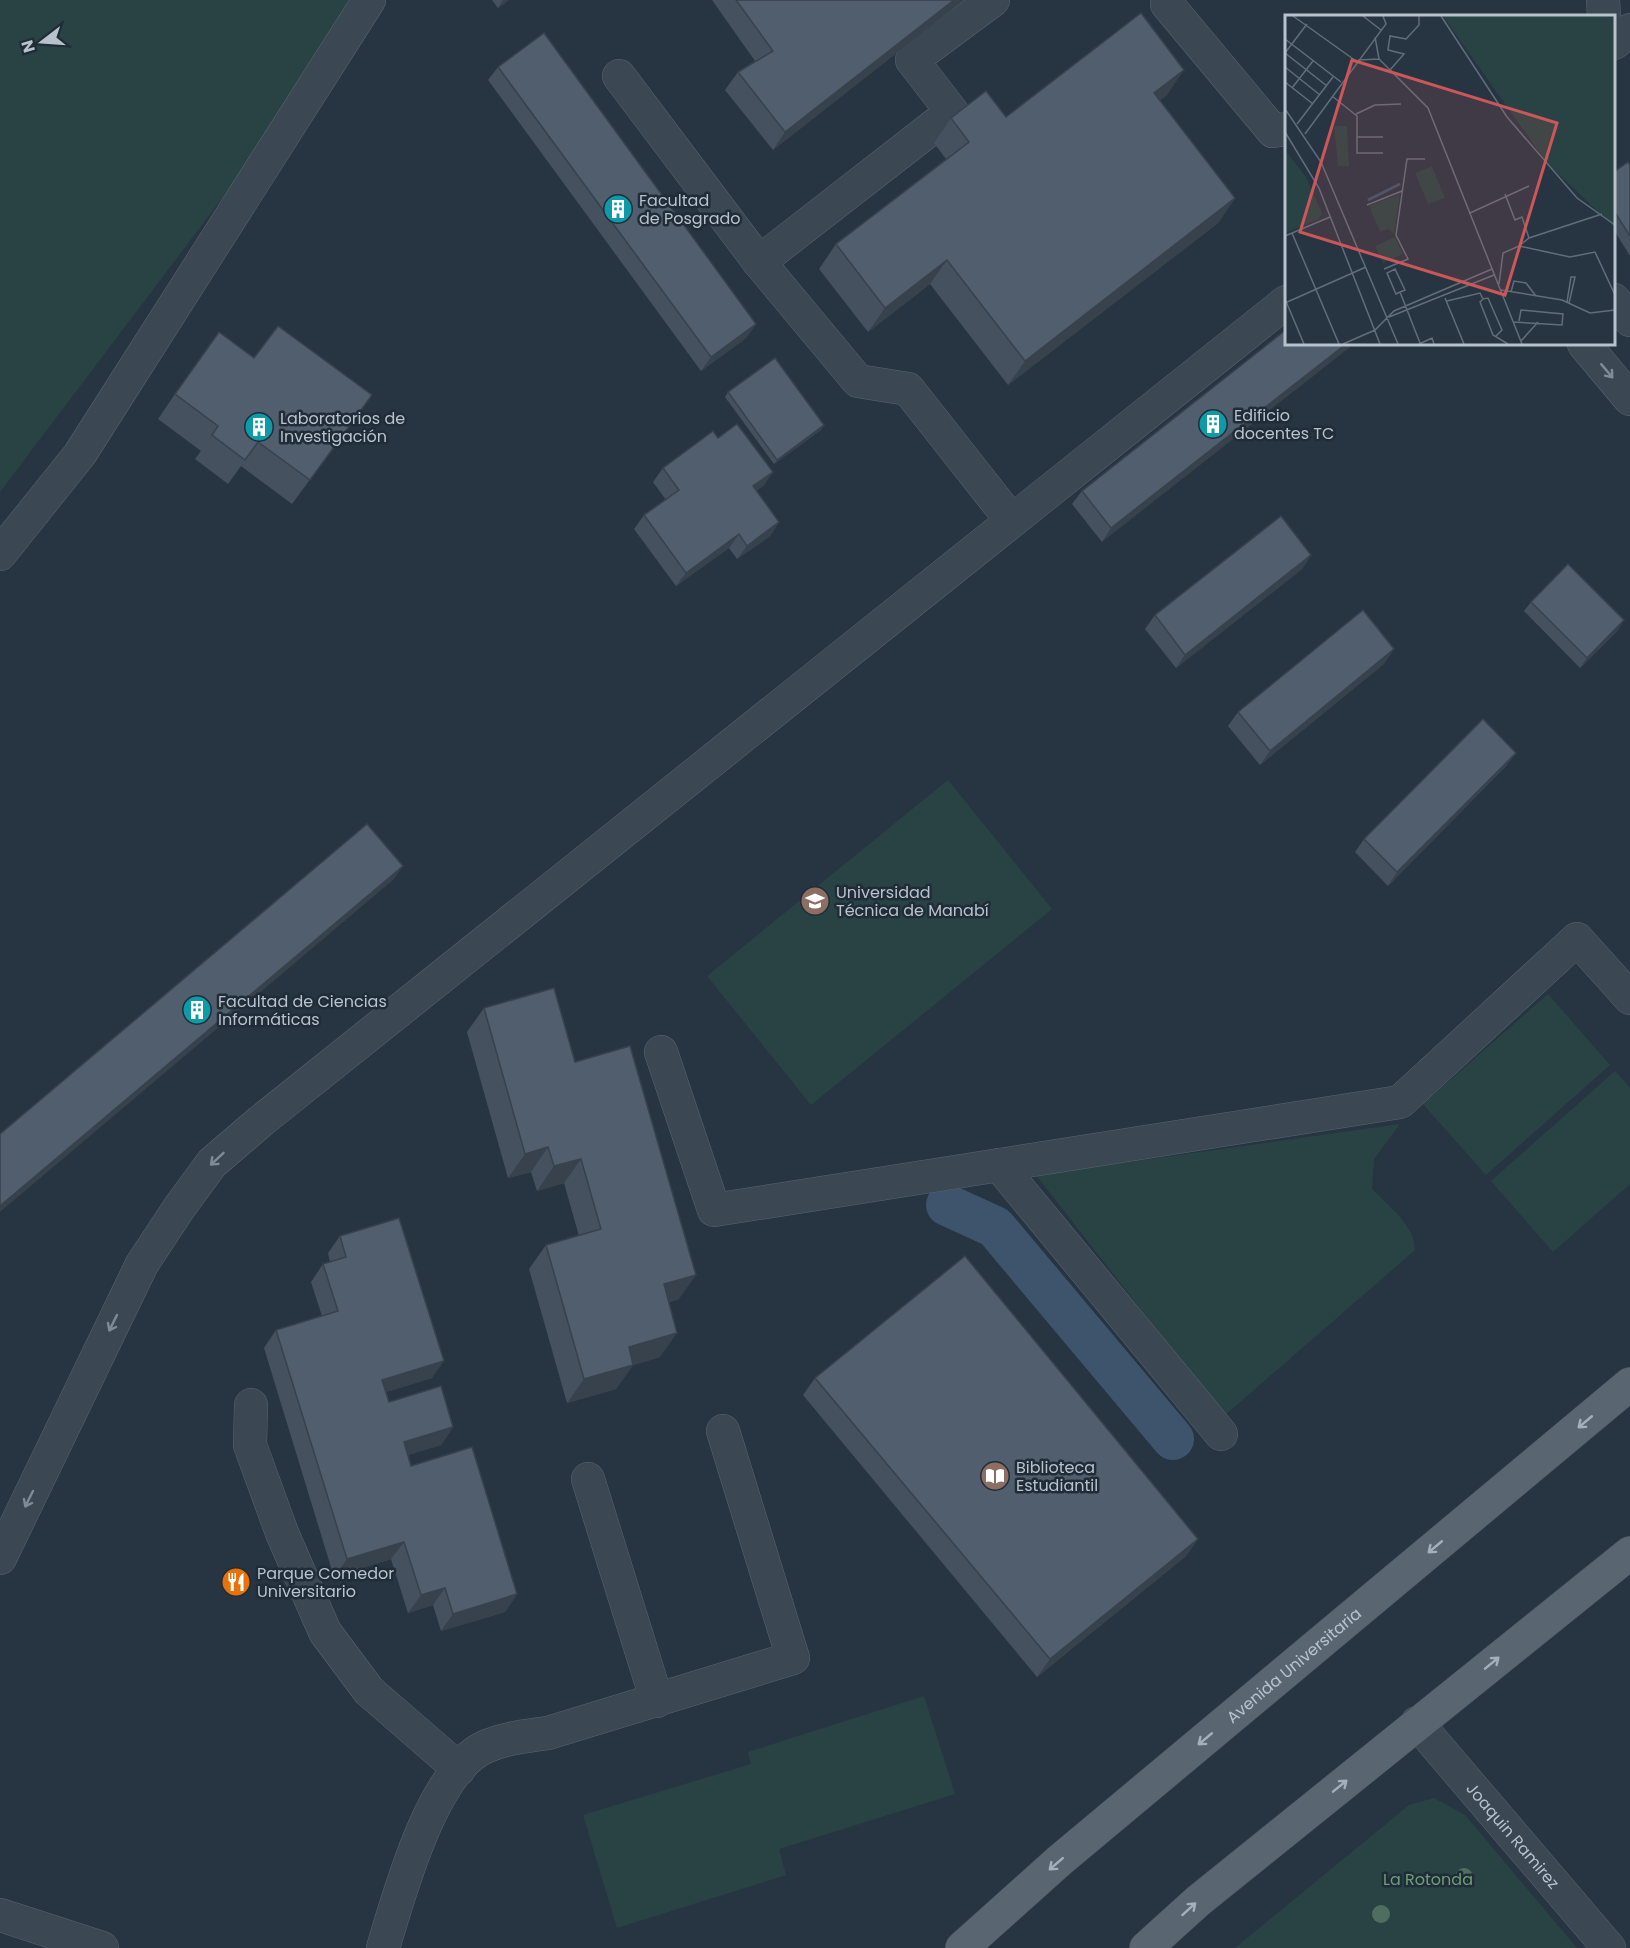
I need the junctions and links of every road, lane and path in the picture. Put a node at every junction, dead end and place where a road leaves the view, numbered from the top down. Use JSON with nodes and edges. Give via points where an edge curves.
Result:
{"nodes":[{"id":1,"x":369,"y":0,"type":"edge"},
{"id":2,"x":993,"y":0,"type":"edge"},
{"id":3,"x":1603,"y":0,"type":"edge"},
{"id":4,"x":1165,"y":1,"type":"edge"},
{"id":5,"x":1604,"y":15,"type":"edge"},
{"id":6,"x":1630,"y":30,"type":"edge"},
{"id":7,"x":1615,"y":42,"type":"edge"},
{"id":8,"x":619,"y":76,"type":"dead end"},
{"id":9,"x":1285,"y":129,"type":"edge"},
{"id":10,"x":759,"y":262,"type":"junction"},
{"id":11,"x":1615,"y":301,"type":"edge"},
{"id":12,"x":1285,"y":304,"type":"edge"},
{"id":13,"x":1630,"y":320,"type":"edge"},
{"id":14,"x":1585,"y":345,"type":"edge"},
{"id":15,"x":1630,"y":399,"type":"edge"},
{"id":16,"x":1012,"y":521,"type":"junction"},
{"id":17,"x":0,"y":554,"type":"edge"},
{"id":18,"x":1630,"y":998,"type":"edge"},
{"id":19,"x":661,"y":1052,"type":"dead end"},
{"id":20,"x":999,"y":1165,"type":"junction"},
{"id":21,"x":1630,"y":1384,"type":"edge"},
{"id":22,"x":251,"y":1405,"type":"dead end"},
{"id":23,"x":723,"y":1431,"type":"dead end"},
{"id":24,"x":1221,"y":1434,"type":"dead end"},
{"id":25,"x":588,"y":1479,"type":"dead end"},
{"id":26,"x":1630,"y":1553,"type":"edge"},
{"id":27,"x":0,"y":1558,"type":"edge"},
{"id":28,"x":657,"y":1701,"type":"junction"},
{"id":29,"x":1417,"y":1723,"type":"junction"},
{"id":30,"x":459,"y":1770,"type":"junction"},
{"id":31,"x":0,"y":1915,"type":"edge"},
{"id":32,"x":102,"y":1948,"type":"edge"},
{"id":33,"x":383,"y":1948,"type":"edge"},
{"id":34,"x":962,"y":1948,"type":"edge"},
{"id":35,"x":1146,"y":1948,"type":"edge"},
{"id":36,"x":1609,"y":1948,"type":"edge"}],
"edges":[{"from":1,"to":17,"type":"street","via":[[80,454]]},
{"from":2,"to":10,"type":"street","via":[[912,60],[952,112]]},
{"from":3,"to":5,"type":"street"},
{"from":4,"to":9,"type":"street","via":[[1273,131]]},
{"from":6,"to":7,"type":"street"},
{"from":8,"to":10,"type":"street"},
{"from":10,"to":16,"type":"street","via":[[858,381],[908,389]]},
{"from":11,"to":13,"type":"street"},
{"from":12,"to":16,"type":"street"},
{"from":14,"to":15,"type":"street","one_way":true},
{"from":16,"to":27,"type":"street","one_way":true,"via":[[212,1162],[142,1264]]},
{"from":18,"to":20,"type":"street","via":[[1577,939],[1400,1102]]},
{"from":19,"to":20,"type":"street","via":[[714,1210]]},
{"from":20,"to":24,"type":"street"},
{"from":21,"to":34,"type":"main road","name":"Avenida Universitaria","one_way":true,"via":[[1077,1846]]},
{"from":22,"to":30,"type":"street","via":[[250,1444],[282,1533],[325,1632],[369,1691]]},
{"from":23,"to":28,"type":"street","via":[[793,1658]]},
{"from":25,"to":28,"type":"street"},
{"from":29,"to":26,"type":"main road","one_way":true},
{"from":28,"to":30,"type":"street","via":[[485,1747]]},
{"from":35,"to":29,"type":"main road","one_way":true,"via":[[1198,1900]]},
{"from":29,"to":36,"type":"street","name":"Joaquin Ramirez"},
{"from":30,"to":33,"type":"street","via":[[421,1833]]},
{"from":31,"to":32,"type":"street"}]}
